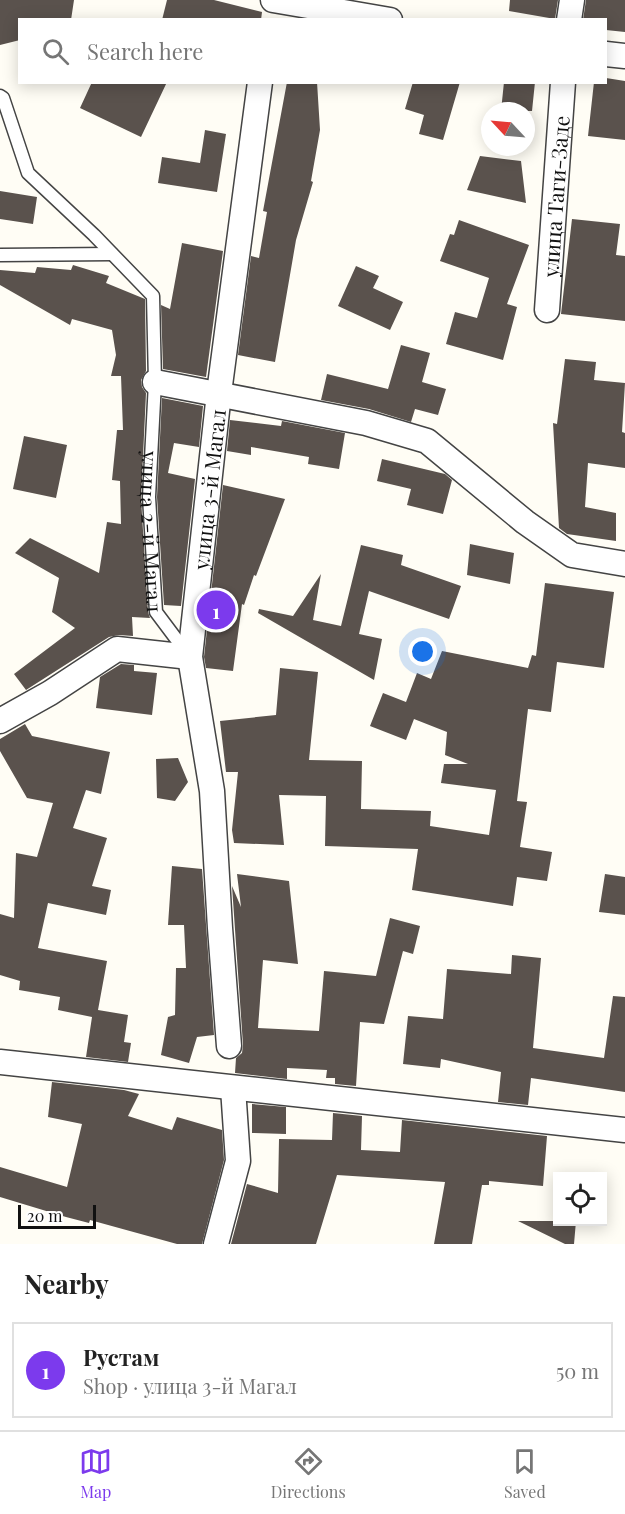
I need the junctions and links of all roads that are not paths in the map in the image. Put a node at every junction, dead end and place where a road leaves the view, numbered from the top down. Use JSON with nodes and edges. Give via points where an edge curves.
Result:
{"nodes":[{"id":1,"x":273,"y":0,"type":"edge"},
{"id":2,"x":572,"y":0,"type":"edge"},
{"id":3,"x":270,"y":18,"type":"edge"},
{"id":4,"x":378,"y":18,"type":"edge"},
{"id":5,"x":569,"y":18,"type":"edge"},
{"id":6,"x":607,"y":54,"type":"edge"},
{"id":7,"x":625,"y":56,"type":"edge"},
{"id":8,"x":260,"y":84,"type":"edge"},
{"id":9,"x":563,"y":84,"type":"edge"},
{"id":10,"x":0,"y":96,"type":"edge"},
{"id":11,"x":112,"y":254,"type":"junction"},
{"id":12,"x":0,"y":255,"type":"edge"},
{"id":13,"x":547,"y":309,"type":"dead end"},
{"id":14,"x":155,"y":382,"type":"junction"},
{"id":15,"x":219,"y":393,"type":"junction"},
{"id":16,"x":625,"y":564,"type":"edge"},
{"id":17,"x":190,"y":657,"type":"junction"},
{"id":18,"x":0,"y":721,"type":"edge"},
{"id":19,"x":230,"y":1046,"type":"dead end"},
{"id":20,"x":0,"y":1062,"type":"edge"},
{"id":21,"x":233,"y":1088,"type":"junction"},
{"id":22,"x":625,"y":1130,"type":"edge"},
{"id":23,"x":216,"y":1244,"type":"edge"}],
"edges":[{"from":1,"to":3,"type":"street"},
{"from":1,"to":4,"type":"street"},
{"from":2,"to":5,"type":"street"},
{"from":6,"to":7,"type":"street"},
{"from":8,"to":15,"type":"street"},
{"from":9,"to":13,"type":"street","name":"улица Таги-Заде"},
{"from":10,"to":11,"type":"lane","name":"улица 2-й Магал","via":[[28,172]]},
{"from":11,"to":12,"type":"lane"},
{"from":11,"to":14,"type":"lane","name":"улица 2-й Магал","via":[[153,296]]},
{"from":14,"to":15,"type":"street"},
{"from":14,"to":17,"type":"lane","name":"улица 2-й Магал","via":[[149,496],[156,612]]},
{"from":15,"to":16,"type":"street","via":[[366,423],[427,441],[525,522],[572,555]]},
{"from":15,"to":17,"type":"street","name":"улица 3-й Магал"},
{"from":17,"to":18,"type":"street","via":[[117,649]]},
{"from":17,"to":19,"type":"street","name":"улица 2-й Магал","via":[[212,791]]},
{"from":20,"to":21,"type":"street"},
{"from":21,"to":22,"type":"street"},
{"from":21,"to":23,"type":"street","via":[[238,1161]]}]}
